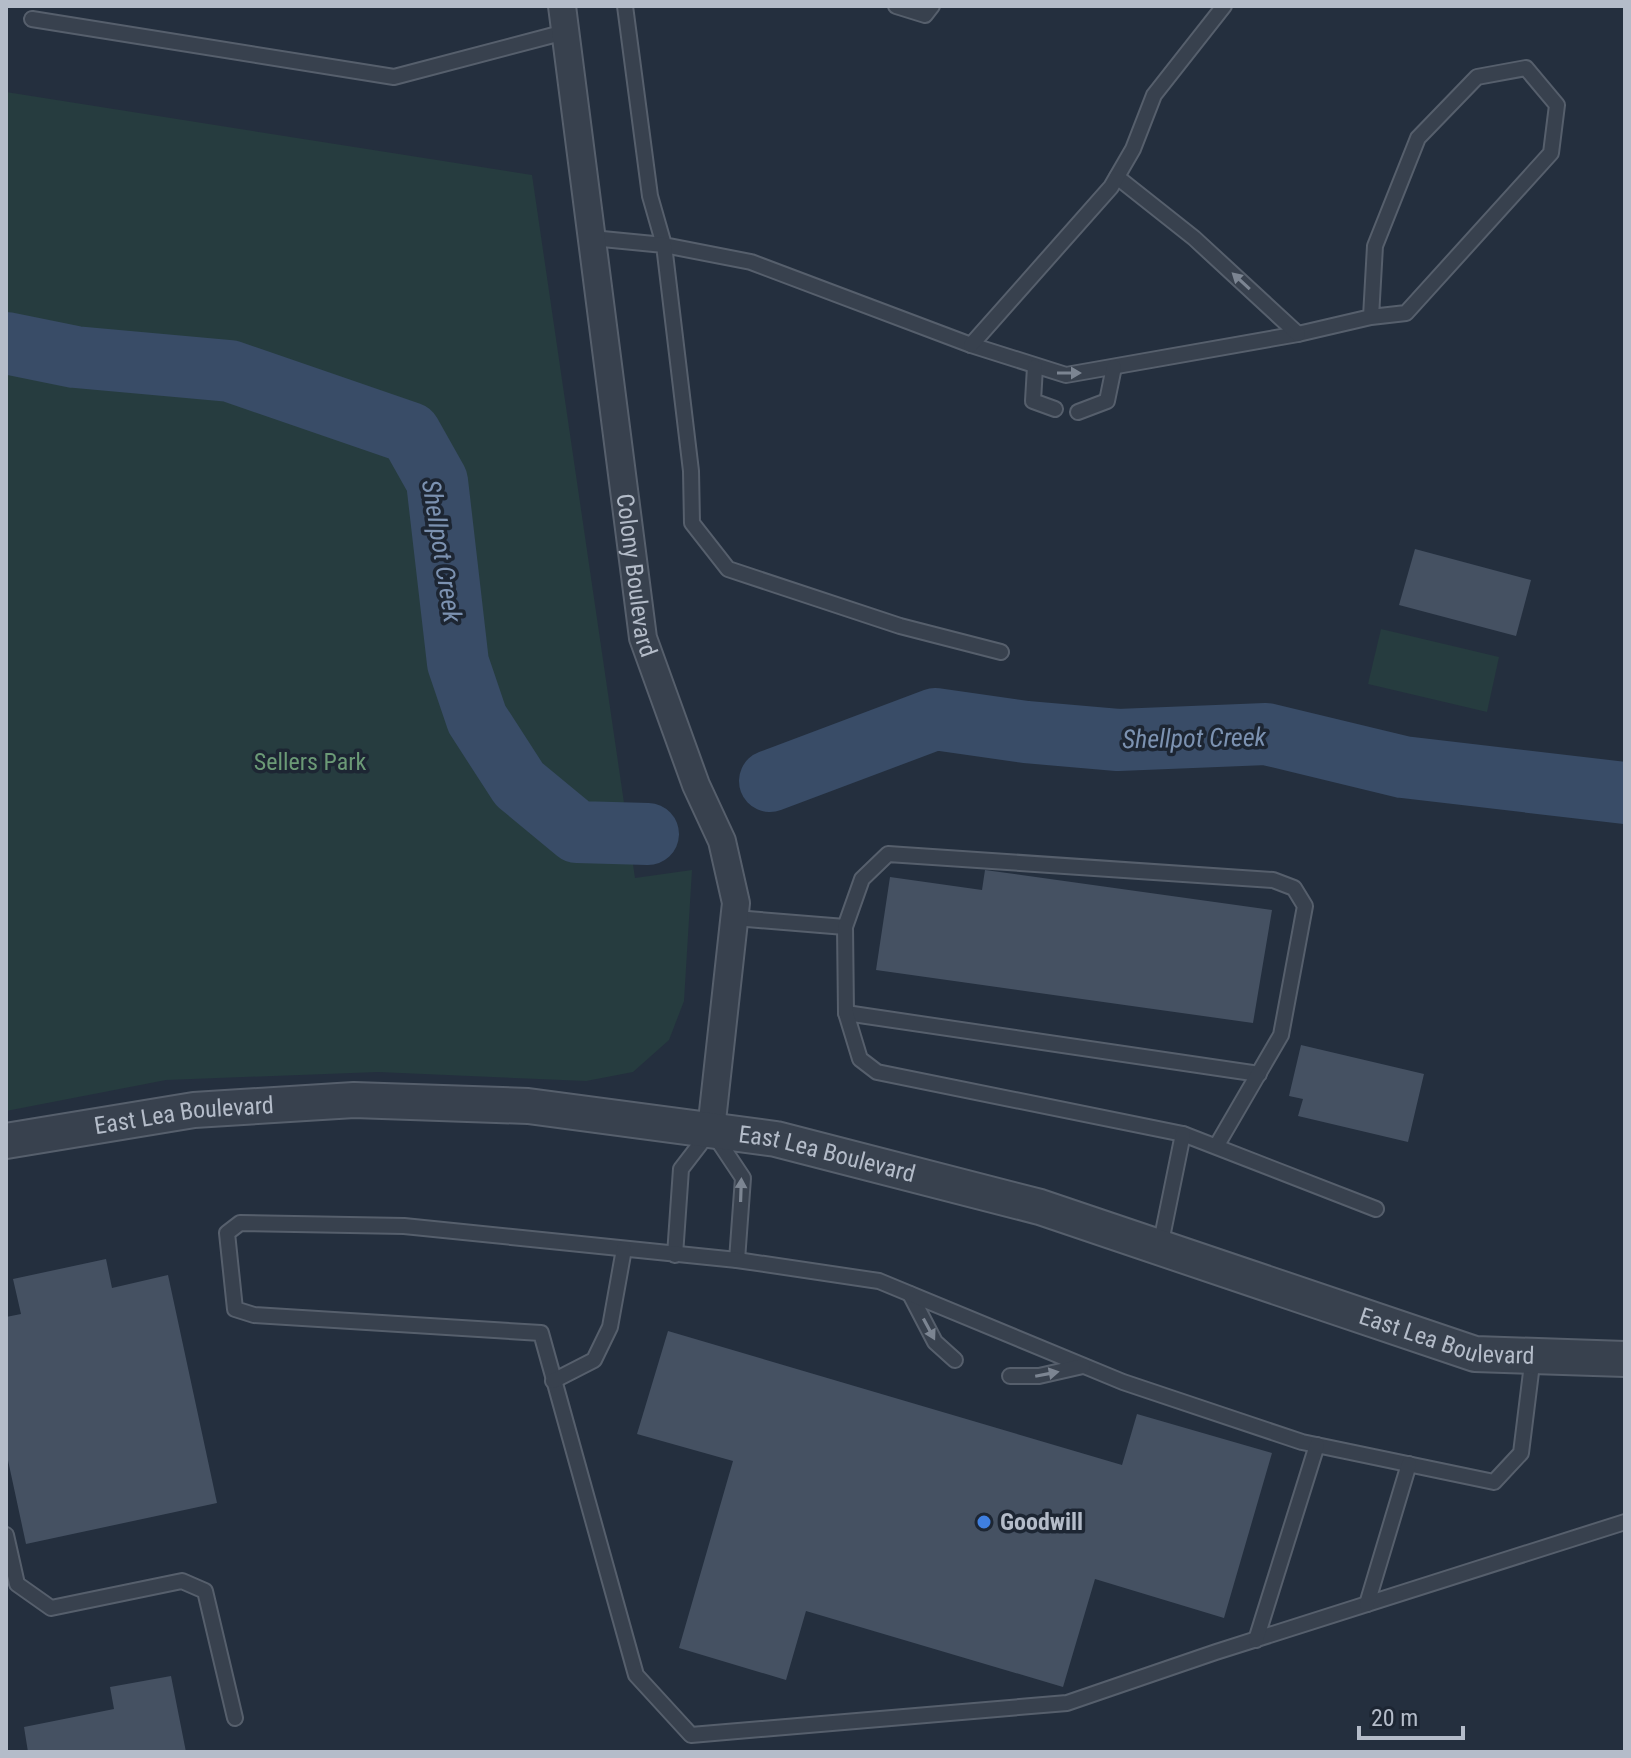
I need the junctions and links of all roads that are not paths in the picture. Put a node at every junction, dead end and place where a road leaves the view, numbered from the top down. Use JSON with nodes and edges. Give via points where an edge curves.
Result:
{"nodes":[{"id":1,"x":625,"y":6,"type":"edge"},
{"id":2,"x":896,"y":6,"type":"edge"},
{"id":3,"x":932,"y":6,"type":"edge"},
{"id":4,"x":1224,"y":6,"type":"edge"},
{"id":5,"x":32,"y":19,"type":"dead end"},
{"id":6,"x":564,"y":19,"type":"edge"},
{"id":7,"x":1117,"y":177,"type":"junction"},
{"id":8,"x":592,"y":238,"type":"junction"},
{"id":9,"x":664,"y":245,"type":"junction"},
{"id":10,"x":1371,"y":317,"type":"junction"},
{"id":11,"x":1298,"y":334,"type":"junction"},
{"id":12,"x":971,"y":345,"type":"junction"},
{"id":13,"x":1035,"y":367,"type":"junction"},
{"id":14,"x":1114,"y":367,"type":"junction"},
{"id":15,"x":1055,"y":409,"type":"dead end"},
{"id":16,"x":1078,"y":412,"type":"dead end"},
{"id":17,"x":1001,"y":652,"type":"dead end"},
{"id":18,"x":735,"y":918,"type":"junction"},
{"id":19,"x":845,"y":927,"type":"junction"},
{"id":20,"x":846,"y":1013,"type":"junction"},
{"id":21,"x":1259,"y":1074,"type":"junction"},
{"id":22,"x":711,"y":1130,"type":"junction"},
{"id":23,"x":1183,"y":1134,"type":"junction"},
{"id":24,"x":6,"y":1141,"type":"edge"},
{"id":25,"x":1217,"y":1145,"type":"junction"},
{"id":26,"x":1376,"y":1209,"type":"dead end"},
{"id":27,"x":1160,"y":1248,"type":"junction"},
{"id":28,"x":624,"y":1249,"type":"junction"},
{"id":29,"x":675,"y":1255,"type":"junction"},
{"id":30,"x":737,"y":1260,"type":"junction"},
{"id":31,"x":910,"y":1294,"type":"junction"},
{"id":32,"x":1533,"y":1356,"type":"junction"},
{"id":33,"x":1625,"y":1359,"type":"edge"},
{"id":34,"x":955,"y":1360,"type":"dead end"},
{"id":35,"x":1083,"y":1366,"type":"junction"},
{"id":36,"x":1010,"y":1376,"type":"dead end"},
{"id":37,"x":553,"y":1381,"type":"junction"},
{"id":38,"x":1317,"y":1445,"type":"junction"},
{"id":39,"x":1409,"y":1464,"type":"junction"},
{"id":40,"x":1625,"y":1522,"type":"edge"},
{"id":41,"x":6,"y":1535,"type":"edge"},
{"id":42,"x":1367,"y":1604,"type":"junction"},
{"id":43,"x":1256,"y":1640,"type":"junction"},
{"id":44,"x":235,"y":1718,"type":"dead end"}],
"edges":[{"from":1,"to":9,"type":"lane","via":[[650,196]]},
{"from":2,"to":3,"type":"lane","via":[[925,15]]},
{"from":4,"to":7,"type":"lane","via":[[1154,95]]},
{"from":5,"to":6,"type":"lane","via":[[394,77]]},
{"from":6,"to":8,"type":"street","name":"Colony Boulevard"},
{"from":11,"to":7,"type":"lane","one_way":true,"via":[[1194,238]]},
{"from":7,"to":12,"type":"lane"},
{"from":8,"to":9,"type":"lane"},
{"from":8,"to":18,"type":"street","name":"Colony Boulevard","via":[[643,638],[722,841]]},
{"from":9,"to":12,"type":"lane","via":[[751,262]]},
{"from":9,"to":17,"type":"lane","via":[[691,471],[692,523],[728,569],[900,626]]},
{"from":10,"to":10,"type":"lane","via":[[1375,246],[1418,138],[1477,77],[1526,68],[1557,105],[1551,153],[1406,313]]},
{"from":10,"to":11,"type":"lane"},
{"from":11,"to":14,"type":"lane"},
{"from":12,"to":13,"type":"lane"},
{"from":13,"to":14,"type":"lane","one_way":true,"via":[[1066,375]]},
{"from":13,"to":15,"type":"lane","via":[[1033,401]]},
{"from":14,"to":16,"type":"lane","via":[[1107,401]]},
{"from":18,"to":19,"type":"lane"},
{"from":18,"to":22,"type":"street","name":"Colony Boulevard"},
{"from":19,"to":20,"type":"lane"},
{"from":19,"to":21,"type":"lane","via":[[862,879],[888,854],[1273,880],[1294,888],[1305,906],[1281,1035]]},
{"from":20,"to":21,"type":"lane"},
{"from":20,"to":23,"type":"lane","via":[[860,1059],[877,1072]]},
{"from":21,"to":25,"type":"lane"},
{"from":22,"to":24,"type":"street","name":"East Lea Boulevard","via":[[528,1106],[354,1100],[194,1110]]},
{"from":22,"to":27,"type":"street","name":"East Lea Boulevard","via":[[776,1139],[1040,1207]]},
{"from":22,"to":29,"type":"lane","via":[[681,1169]]},
{"from":30,"to":22,"type":"lane","one_way":true,"via":[[743,1178]]},
{"from":23,"to":25,"type":"lane"},
{"from":23,"to":27,"type":"lane"},
{"from":25,"to":26,"type":"lane"},
{"from":27,"to":32,"type":"street","name":"East Lea Boulevard","via":[[1475,1354]]},
{"from":28,"to":29,"type":"lane"},
{"from":28,"to":37,"type":"lane","via":[[610,1327],[594,1360]]},
{"from":28,"to":37,"type":"lane","via":[[404,1226],[240,1223],[227,1233],[235,1309],[254,1315],[541,1333]]},
{"from":29,"to":30,"type":"lane"},
{"from":30,"to":31,"type":"lane","via":[[879,1281]]},
{"from":31,"to":34,"type":"lane","one_way":true,"via":[[935,1342]]},
{"from":31,"to":35,"type":"lane"},
{"from":32,"to":33,"type":"street","name":"East Lea Boulevard"},
{"from":32,"to":39,"type":"lane","via":[[1521,1453],[1494,1482]]},
{"from":36,"to":35,"type":"lane","one_way":true},
{"from":35,"to":38,"type":"lane"},
{"from":37,"to":43,"type":"lane","via":[[636,1675],[691,1735],[1067,1703]]},
{"from":38,"to":39,"type":"lane"},
{"from":38,"to":43,"type":"lane"},
{"from":39,"to":42,"type":"lane"},
{"from":40,"to":42,"type":"lane"},
{"from":41,"to":44,"type":"lane","via":[[17,1584],[51,1608],[182,1581],[205,1591]]},
{"from":42,"to":43,"type":"lane"}]}
